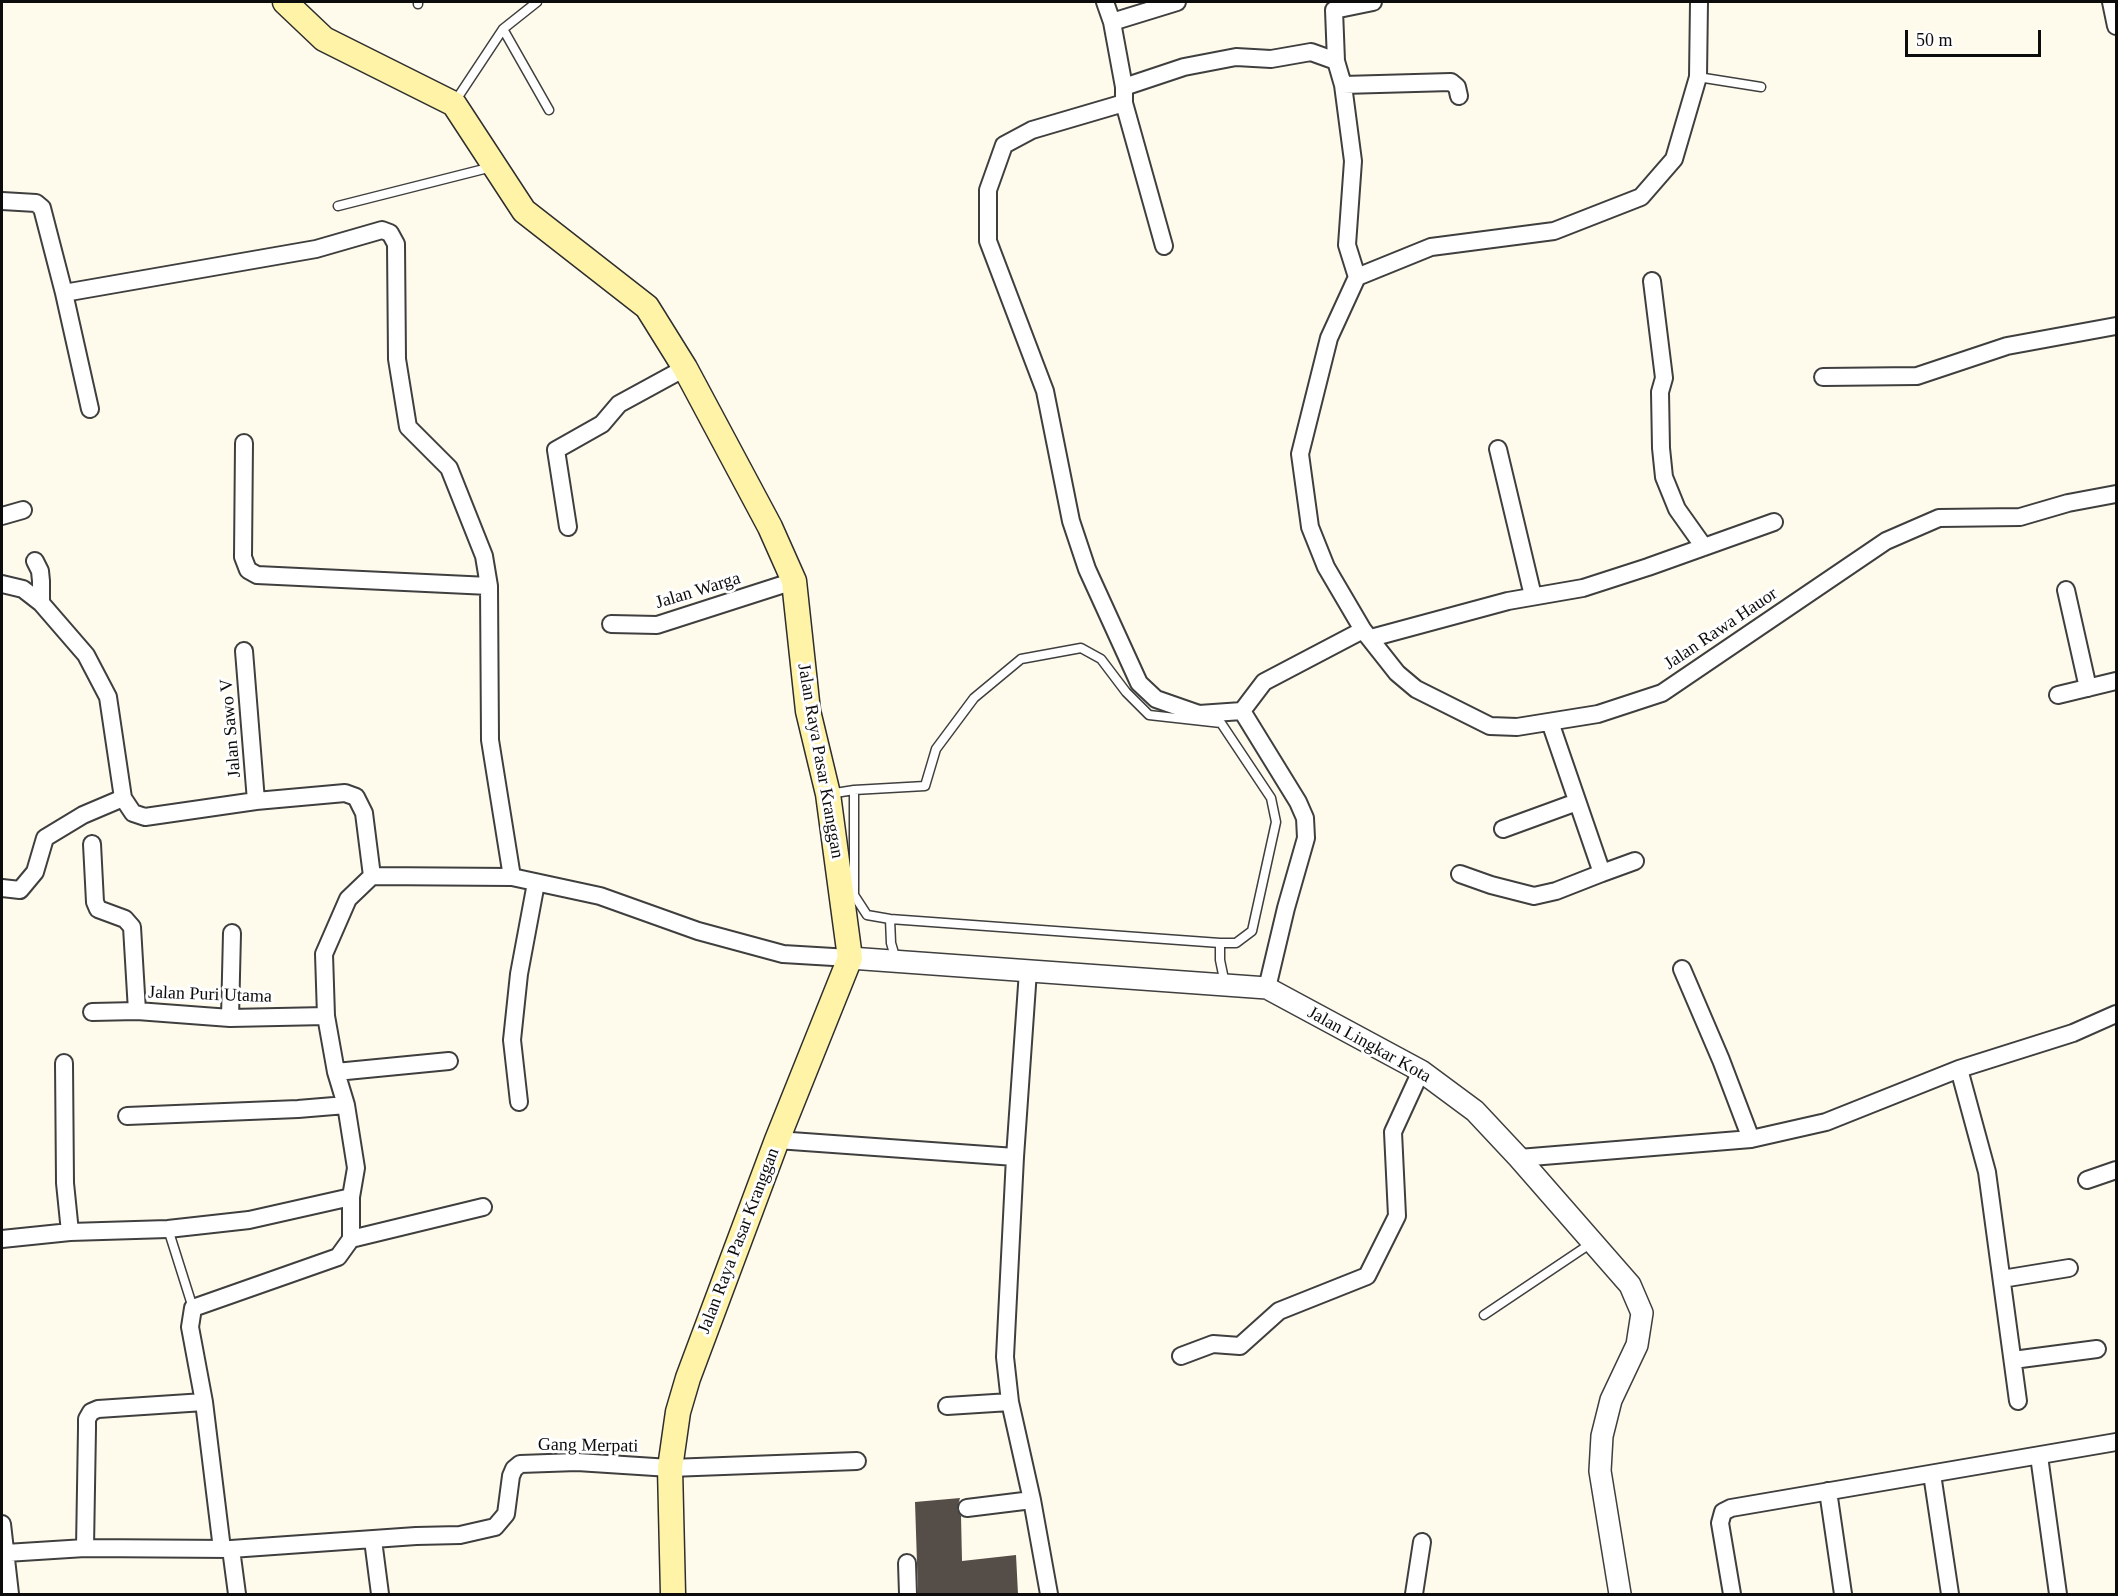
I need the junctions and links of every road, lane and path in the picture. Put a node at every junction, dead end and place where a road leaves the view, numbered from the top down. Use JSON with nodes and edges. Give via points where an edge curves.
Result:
{"nodes":[{"id":1,"x":285,"y":2,"type":"edge"},
{"id":2,"x":537,"y":2,"type":"edge"},
{"id":3,"x":1105,"y":2,"type":"edge"},
{"id":4,"x":1177,"y":2,"type":"edge"},
{"id":5,"x":1373,"y":2,"type":"edge"},
{"id":6,"x":1699,"y":2,"type":"edge"},
{"id":7,"x":2111,"y":2,"type":"edge"},
{"id":8,"x":1112,"y":22,"type":"junction"},
{"id":9,"x":2116,"y":26,"type":"edge"},
{"id":10,"x":503,"y":28,"type":"junction"},
{"id":11,"x":1336,"y":61,"type":"junction"},
{"id":12,"x":1698,"y":77,"type":"junction"},
{"id":13,"x":1343,"y":85,"type":"junction"},
{"id":14,"x":1761,"y":87,"type":"dead end"},
{"id":15,"x":1124,"y":95,"type":"junction"},
{"id":16,"x":1459,"y":96,"type":"dead end"},
{"id":17,"x":454,"y":104,"type":"junction"},
{"id":18,"x":549,"y":110,"type":"dead end"},
{"id":19,"x":495,"y":166,"type":"junction"},
{"id":20,"x":2,"y":201,"type":"edge"},
{"id":21,"x":338,"y":206,"type":"dead end"},
{"id":22,"x":1164,"y":246,"type":"dead end"},
{"id":23,"x":1357,"y":277,"type":"junction"},
{"id":24,"x":1652,"y":281,"type":"dead end"},
{"id":25,"x":64,"y":293,"type":"junction"},
{"id":26,"x":2116,"y":326,"type":"edge"},
{"id":27,"x":686,"y":368,"type":"junction"},
{"id":28,"x":1823,"y":377,"type":"dead end"},
{"id":29,"x":90,"y":409,"type":"dead end"},
{"id":30,"x":244,"y":443,"type":"dead end"},
{"id":31,"x":1498,"y":449,"type":"dead end"},
{"id":32,"x":2116,"y":494,"type":"edge"},
{"id":33,"x":23,"y":510,"type":"dead end"},
{"id":34,"x":2,"y":516,"type":"edge"},
{"id":35,"x":1774,"y":522,"type":"dead end"},
{"id":36,"x":568,"y":527,"type":"dead end"},
{"id":37,"x":1704,"y":547,"type":"junction"},
{"id":38,"x":35,"y":561,"type":"dead end"},
{"id":39,"x":794,"y":581,"type":"junction"},
{"id":40,"x":2,"y":584,"type":"edge"},
{"id":41,"x":489,"y":586,"type":"junction"},
{"id":42,"x":2066,"y":590,"type":"dead end"},
{"id":43,"x":1533,"y":596,"type":"junction"},
{"id":44,"x":40,"y":603,"type":"junction"},
{"id":45,"x":611,"y":624,"type":"dead end"},
{"id":46,"x":1367,"y":634,"type":"junction"},
{"id":47,"x":244,"y":651,"type":"dead end"},
{"id":48,"x":2116,"y":681,"type":"edge"},
{"id":49,"x":2088,"y":688,"type":"junction"},
{"id":50,"x":2058,"y":695,"type":"dead end"},
{"id":51,"x":1242,"y":711,"type":"junction"},
{"id":52,"x":1550,"y":722,"type":"junction"},
{"id":53,"x":854,"y":790,"type":"junction"},
{"id":54,"x":828,"y":794,"type":"junction"},
{"id":55,"x":123,"y":798,"type":"junction"},
{"id":56,"x":256,"y":801,"type":"junction"},
{"id":57,"x":1577,"y":802,"type":"junction"},
{"id":58,"x":1503,"y":829,"type":"dead end"},
{"id":59,"x":92,"y":844,"type":"dead end"},
{"id":60,"x":1635,"y":861,"type":"dead end"},
{"id":61,"x":1602,"y":873,"type":"junction"},
{"id":62,"x":1460,"y":874,"type":"dead end"},
{"id":63,"x":372,"y":876,"type":"junction"},
{"id":64,"x":512,"y":877,"type":"junction"},
{"id":65,"x":536,"y":883,"type":"junction"},
{"id":66,"x":2,"y":888,"type":"edge"},
{"id":67,"x":890,"y":919,"type":"junction"},
{"id":68,"x":232,"y":933,"type":"dead end"},
{"id":69,"x":1220,"y":943,"type":"junction"},
{"id":70,"x":850,"y":958,"type":"junction"},
{"id":71,"x":896,"y":961,"type":"junction"},
{"id":72,"x":1682,"y":969,"type":"dead end"},
{"id":73,"x":1028,"y":970,"type":"junction"},
{"id":74,"x":1225,"y":985,"type":"junction"},
{"id":75,"x":1267,"y":988,"type":"junction"},
{"id":76,"x":137,"y":1011,"type":"junction"},
{"id":77,"x":92,"y":1012,"type":"dead end"},
{"id":78,"x":2116,"y":1014,"type":"edge"},
{"id":79,"x":326,"y":1016,"type":"junction"},
{"id":80,"x":230,"y":1018,"type":"junction"},
{"id":81,"x":449,"y":1061,"type":"dead end"},
{"id":82,"x":64,"y":1063,"type":"dead end"},
{"id":83,"x":1959,"y":1069,"type":"junction"},
{"id":84,"x":1421,"y":1071,"type":"junction"},
{"id":85,"x":336,"y":1072,"type":"junction"},
{"id":86,"x":519,"y":1101,"type":"dead end"},
{"id":87,"x":346,"y":1105,"type":"junction"},
{"id":88,"x":127,"y":1116,"type":"dead end"},
{"id":89,"x":1751,"y":1139,"type":"junction"},
{"id":90,"x":777,"y":1140,"type":"junction"},
{"id":91,"x":1015,"y":1157,"type":"junction"},
{"id":92,"x":1519,"y":1158,"type":"junction"},
{"id":93,"x":2116,"y":1170,"type":"edge"},
{"id":94,"x":2087,"y":1180,"type":"dead end"},
{"id":95,"x":351,"y":1197,"type":"junction"},
{"id":96,"x":483,"y":1207,"type":"dead end"},
{"id":97,"x":168,"y":1229,"type":"junction"},
{"id":98,"x":70,"y":1232,"type":"junction"},
{"id":99,"x":2,"y":1239,"type":"edge"},
{"id":100,"x":351,"y":1239,"type":"junction"},
{"id":101,"x":1593,"y":1242,"type":"junction"},
{"id":102,"x":2069,"y":1268,"type":"dead end"},
{"id":103,"x":2001,"y":1279,"type":"junction"},
{"id":104,"x":193,"y":1308,"type":"junction"},
{"id":105,"x":1484,"y":1315,"type":"dead end"},
{"id":106,"x":2097,"y":1349,"type":"dead end"},
{"id":107,"x":1181,"y":1356,"type":"dead end"},
{"id":108,"x":2013,"y":1360,"type":"junction"},
{"id":109,"x":2018,"y":1401,"type":"dead end"},
{"id":110,"x":204,"y":1402,"type":"junction"},
{"id":111,"x":1010,"y":1402,"type":"junction"},
{"id":112,"x":947,"y":1406,"type":"dead end"},
{"id":113,"x":2116,"y":1442,"type":"edge"},
{"id":114,"x":2039,"y":1456,"type":"junction"},
{"id":115,"x":857,"y":1461,"type":"dead end"},
{"id":116,"x":670,"y":1468,"type":"junction"},
{"id":117,"x":1932,"y":1474,"type":"junction"},
{"id":118,"x":1828,"y":1491,"type":"junction"},
{"id":119,"x":1032,"y":1500,"type":"junction"},
{"id":120,"x":967,"y":1509,"type":"dead end"},
{"id":121,"x":2,"y":1524,"type":"edge"},
{"id":122,"x":373,"y":1540,"type":"junction"},
{"id":123,"x":1422,"y":1542,"type":"dead end"},
{"id":124,"x":85,"y":1548,"type":"junction"},
{"id":125,"x":227,"y":1549,"type":"junction"},
{"id":126,"x":6,"y":1553,"type":"junction"},
{"id":127,"x":907,"y":1563,"type":"dead end"},
{"id":128,"x":7,"y":1586,"type":"edge"},
{"id":129,"x":237,"y":1594,"type":"edge"},
{"id":130,"x":380,"y":1594,"type":"edge"},
{"id":131,"x":673,"y":1594,"type":"edge"},
{"id":132,"x":908,"y":1594,"type":"edge"},
{"id":133,"x":1049,"y":1594,"type":"edge"},
{"id":134,"x":1414,"y":1594,"type":"edge"},
{"id":135,"x":1620,"y":1594,"type":"edge"},
{"id":136,"x":1732,"y":1594,"type":"edge"},
{"id":137,"x":1843,"y":1594,"type":"edge"},
{"id":138,"x":1950,"y":1594,"type":"edge"},
{"id":139,"x":2058,"y":1594,"type":"edge"}],
"edges":[{"from":1,"to":17,"type":"main road","name":"Jalan Raya Pasar Kranggan","via":[[324,39]]},
{"from":2,"to":10,"type":"lane"},
{"from":3,"to":8,"type":"street"},
{"from":4,"to":8,"type":"street"},
{"from":5,"to":11,"type":"street","via":[[1334,10]]},
{"from":6,"to":12,"type":"street"},
{"from":7,"to":9,"type":"street"},
{"from":8,"to":15,"type":"street"},
{"from":10,"to":17,"type":"lane"},
{"from":10,"to":18,"type":"lane"},
{"from":11,"to":13,"type":"street"},
{"from":11,"to":15,"type":"street","via":[[1311,52],[1271,59],[1236,57],[1184,67]]},
{"from":12,"to":14,"type":"lane"},
{"from":12,"to":23,"type":"street","via":[[1674,159],[1641,197],[1554,231],[1431,247]]},
{"from":13,"to":16,"type":"street","via":[[1451,82]]},
{"from":13,"to":23,"type":"street","via":[[1353,162],[1347,245]]},
{"from":15,"to":22,"type":"street"},
{"from":15,"to":51,"type":"street","via":[[1032,130],[1004,145],[988,190],[988,242],[1045,391],[1071,521],[1087,569],[1139,682],[1156,699],[1199,714]]},
{"from":17,"to":19,"type":"main road","name":"Jalan Raya Pasar Kranggan"},
{"from":19,"to":21,"type":"lane"},
{"from":19,"to":27,"type":"main road","name":"Jalan Raya Pasar Kranggan","via":[[524,211],[647,307]]},
{"from":20,"to":25,"type":"street","via":[[36,203],[42,208]]},
{"from":23,"to":46,"type":"street","name":"Jalan Rawa Hauor","via":[[1329,338],[1300,454],[1310,528],[1326,567]]},
{"from":24,"to":37,"type":"street","via":[[1664,378],[1660,392],[1664,477],[1677,509]]},
{"from":25,"to":29,"type":"street"},
{"from":25,"to":41,"type":"street","via":[[316,249],[382,230],[390,233],[396,244],[397,359],[408,427],[448,468],[484,556]]},
{"from":26,"to":28,"type":"street","via":[[2007,346],[1917,375]]},
{"from":27,"to":36,"type":"street","via":[[619,404],[602,424],[556,450]]},
{"from":27,"to":39,"type":"main road","name":"Jalan Raya Pasar Kranggan","via":[[770,527]]},
{"from":30,"to":41,"type":"street","via":[[243,557],[248,570],[257,575]]},
{"from":31,"to":43,"type":"street"},
{"from":32,"to":52,"type":"street","name":"Jalan Rawa Hauor","via":[[2020,517],[1939,518],[1886,541],[1662,693],[1598,714]]},
{"from":33,"to":34,"type":"street"},
{"from":35,"to":37,"type":"street"},
{"from":37,"to":43,"type":"street","via":[[1583,588]]},
{"from":38,"to":44,"type":"street","via":[[40,571]]},
{"from":39,"to":45,"type":"street","name":"Jalan Warga","via":[[657,625]]},
{"from":39,"to":54,"type":"main road","name":"Jalan Raya Pasar Kranggan","via":[[808,711]]},
{"from":40,"to":44,"type":"street","via":[[23,589]]},
{"from":41,"to":64,"type":"street","via":[[490,740]]},
{"from":42,"to":49,"type":"street"},
{"from":43,"to":46,"type":"street"},
{"from":44,"to":55,"type":"street","via":[[86,655],[108,697]]},
{"from":46,"to":51,"type":"street","via":[[1264,682]]},
{"from":46,"to":52,"type":"street","name":"Jalan Rawa Hauor","via":[[1397,673],[1416,689],[1490,726]]},
{"from":47,"to":56,"type":"street","name":"Jalan Sawo V"},
{"from":48,"to":49,"type":"street"},
{"from":49,"to":50,"type":"street"},
{"from":51,"to":75,"type":"street","via":[[1305,818],[1306,838]]},
{"from":52,"to":57,"type":"street"},
{"from":53,"to":54,"type":"lane"},
{"from":53,"to":67,"type":"lane","via":[[854,896],[867,915]]},
{"from":53,"to":69,"type":"lane","via":[[925,786],[936,749],[974,698],[1021,659],[1081,648],[1101,659],[1149,715],[1221,723],[1271,798],[1276,822],[1251,931],[1236,943]]},
{"from":54,"to":70,"type":"main road","name":"Jalan Raya Pasar Kranggan"},
{"from":55,"to":56,"type":"street","via":[[133,813],[145,817]]},
{"from":55,"to":66,"type":"street","via":[[83,815],[45,838],[35,872],[20,890]]},
{"from":56,"to":63,"type":"street","via":[[345,793],[356,797],[364,813]]},
{"from":57,"to":58,"type":"street"},
{"from":57,"to":61,"type":"street"},
{"from":59,"to":76,"type":"street","via":[[98,909],[124,919],[132,927]]},
{"from":60,"to":61,"type":"street"},
{"from":61,"to":62,"type":"street","via":[[1534,896]]},
{"from":63,"to":64,"type":"street"},
{"from":63,"to":79,"type":"street","via":[[348,899],[324,954]]},
{"from":64,"to":65,"type":"street"},
{"from":65,"to":70,"type":"street","via":[[600,896],[699,932],[783,954]]},
{"from":65,"to":86,"type":"street","via":[[519,974],[512,1040]]},
{"from":67,"to":69,"type":"lane"},
{"from":67,"to":71,"type":"lane"},
{"from":68,"to":80,"type":"street"},
{"from":69,"to":74,"type":"lane"},
{"from":70,"to":71,"type":"street","name":"Jalan Lingkar Kota"},
{"from":70,"to":90,"type":"main road","name":"Jalan Raya Pasar Kranggan"},
{"from":71,"to":73,"type":"street","name":"Jalan Lingkar Kota"},
{"from":72,"to":89,"type":"street"},
{"from":73,"to":74,"type":"street","name":"Jalan Lingkar Kota"},
{"from":73,"to":91,"type":"street"},
{"from":74,"to":75,"type":"street","name":"Jalan Lingkar Kota"},
{"from":75,"to":84,"type":"street","name":"Jalan Lingkar Kota"},
{"from":76,"to":77,"type":"street","name":"Jalan Puri Utama"},
{"from":76,"to":80,"type":"street","name":"Jalan Puri Utama"},
{"from":78,"to":83,"type":"street","via":[[2073,1033]]},
{"from":79,"to":80,"type":"street","name":"Jalan Puri Utama"},
{"from":79,"to":85,"type":"street"},
{"from":81,"to":85,"type":"street"},
{"from":82,"to":98,"type":"street","via":[[65,1183]]},
{"from":83,"to":89,"type":"street","via":[[1826,1122]]},
{"from":83,"to":103,"type":"street","via":[[1987,1172]]},
{"from":84,"to":92,"type":"street","name":"Jalan Lingkar Kota","via":[[1475,1111]]},
{"from":84,"to":107,"type":"street","via":[[1393,1132],[1397,1215],[1367,1276],[1279,1311],[1240,1346],[1212,1344]]},
{"from":85,"to":87,"type":"street"},
{"from":87,"to":88,"type":"street"},
{"from":87,"to":95,"type":"street","via":[[356,1168]]},
{"from":89,"to":92,"type":"street"},
{"from":90,"to":91,"type":"street"},
{"from":90,"to":116,"type":"main road","name":"Jalan Raya Pasar Kranggan","via":[[688,1378],[678,1412]]},
{"from":91,"to":111,"type":"street","via":[[1005,1357]]},
{"from":92,"to":101,"type":"street","name":"Jalan Lingkar Kota"},
{"from":93,"to":94,"type":"street"},
{"from":95,"to":97,"type":"street","via":[[249,1220]]},
{"from":95,"to":100,"type":"street"},
{"from":96,"to":100,"type":"street"},
{"from":97,"to":98,"type":"street"},
{"from":97,"to":104,"type":"lane"},
{"from":98,"to":99,"type":"street"},
{"from":100,"to":104,"type":"street","via":[[338,1257]]},
{"from":101,"to":105,"type":"lane"},
{"from":101,"to":135,"type":"street","name":"Jalan Lingkar Kota","via":[[1630,1285],[1642,1313],[1637,1345],[1611,1400],[1602,1436],[1600,1471]]},
{"from":102,"to":103,"type":"street"},
{"from":103,"to":108,"type":"street"},
{"from":104,"to":110,"type":"street","via":[[190,1327]]},
{"from":106,"to":108,"type":"street"},
{"from":108,"to":109,"type":"street"},
{"from":110,"to":124,"type":"street","via":[[91,1412],[87,1419]]},
{"from":110,"to":125,"type":"street"},
{"from":111,"to":112,"type":"street"},
{"from":111,"to":119,"type":"street"},
{"from":113,"to":114,"type":"street"},
{"from":114,"to":117,"type":"street"},
{"from":114,"to":139,"type":"street"},
{"from":115,"to":116,"type":"street"},
{"from":116,"to":122,"type":"street","name":"Gang Merpati","via":[[577,1462],[520,1464],[511,1476],[507,1514],[495,1527],[460,1535]]},
{"from":116,"to":131,"type":"main road","name":"Jalan Raya Pasar Kranggan"},
{"from":117,"to":118,"type":"street"},
{"from":117,"to":138,"type":"street"},
{"from":118,"to":136,"type":"street","via":[[1723,1512],[1720,1523]]},
{"from":118,"to":137,"type":"street"},
{"from":119,"to":120,"type":"street"},
{"from":119,"to":133,"type":"street"},
{"from":121,"to":126,"type":"street"},
{"from":122,"to":125,"type":"street"},
{"from":122,"to":130,"type":"street"},
{"from":123,"to":134,"type":"street"},
{"from":124,"to":125,"type":"street"},
{"from":124,"to":126,"type":"street"},
{"from":125,"to":129,"type":"street"},
{"from":126,"to":128,"type":"street"},
{"from":127,"to":132,"type":"street"}]}
